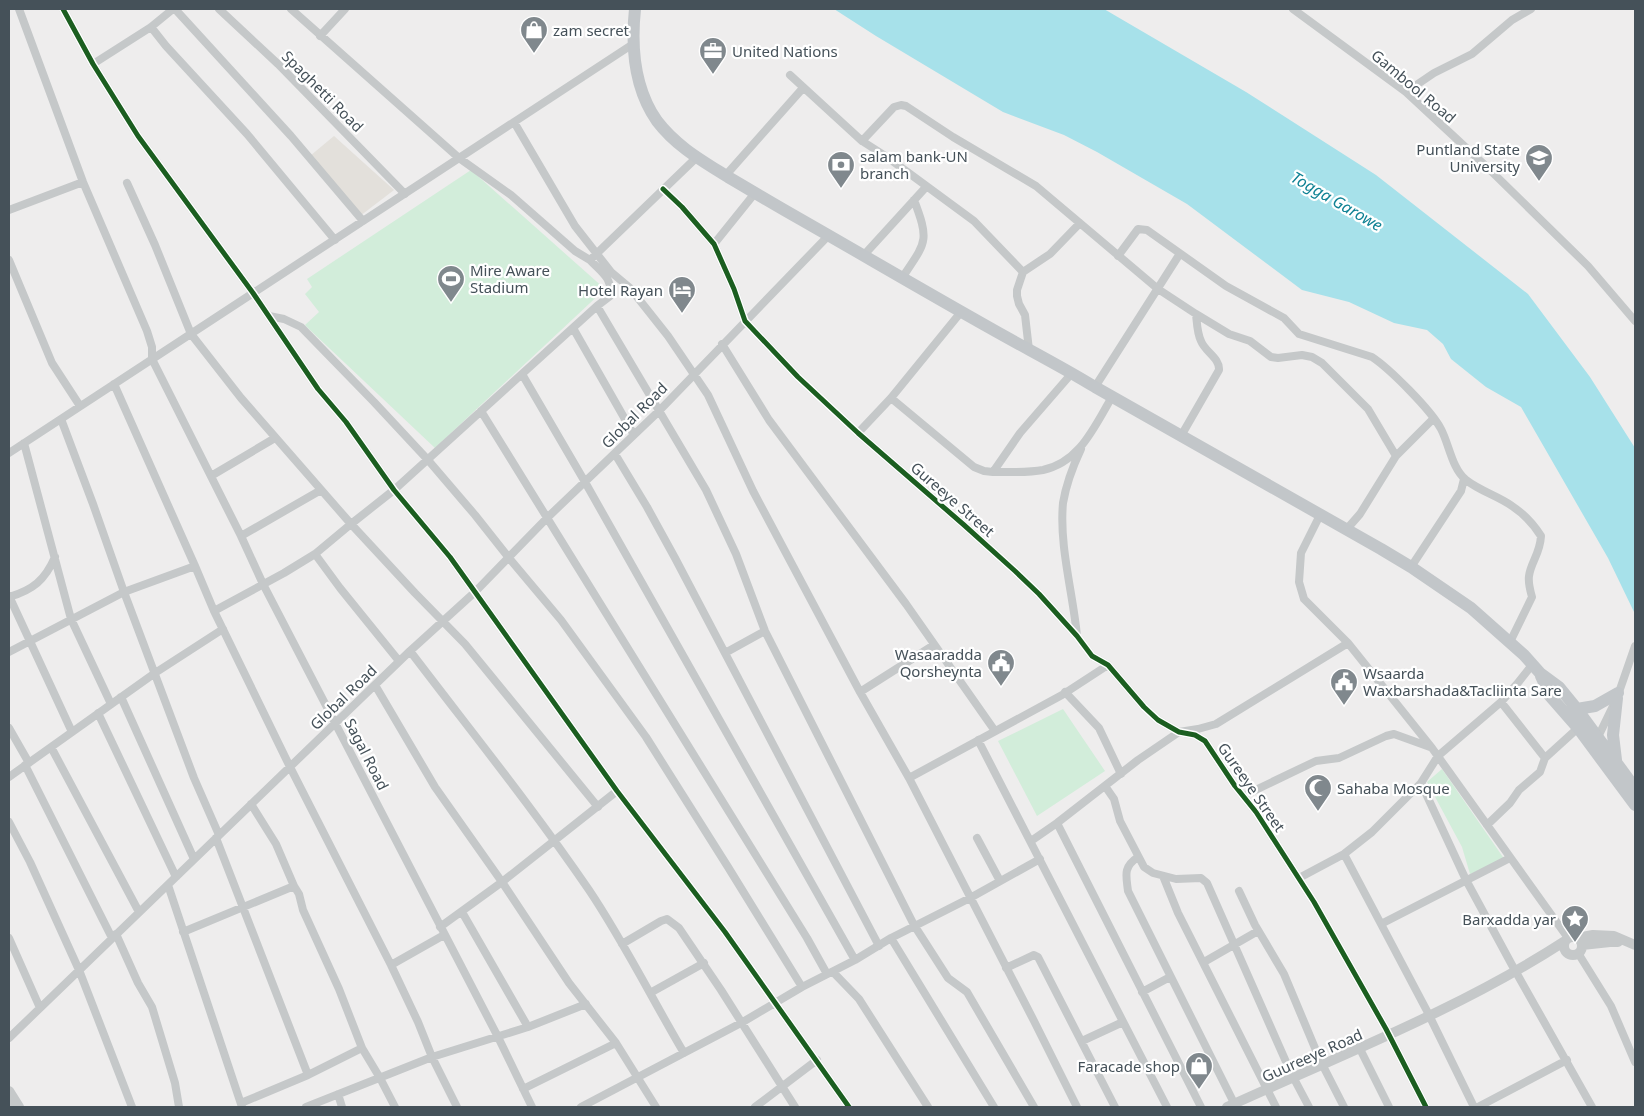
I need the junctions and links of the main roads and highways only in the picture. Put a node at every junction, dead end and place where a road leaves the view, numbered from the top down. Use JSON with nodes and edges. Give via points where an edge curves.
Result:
{"nodes":[{"id":1,"x":635,"y":9,"type":"edge"},
{"id":2,"x":1536,"y":669,"type":"junction"},
{"id":3,"x":1578,"y":709,"type":"junction"},
{"id":4,"x":1594,"y":740,"type":"junction"},
{"id":5,"x":1617,"y":762,"type":"junction"},
{"id":6,"x":1635,"y":788,"type":"edge"},
{"id":7,"x":1635,"y":805,"type":"edge"}],
"edges":[{"from":1,"to":2,"type":"main road","via":[[633,44],[640,87],[656,120],[696,158],[1411,567],[1471,608]]},
{"from":2,"to":3,"type":"main road","via":[[1559,687]]},
{"from":2,"to":4,"type":"main road","via":[[1550,696],[1578,728]]},
{"from":3,"to":4,"type":"main road"},
{"from":3,"to":5,"type":"main road","via":[[1596,706],[1618,696],[1614,735]]},
{"from":4,"to":5,"type":"main road"},
{"from":4,"to":7,"type":"main road"},
{"from":5,"to":6,"type":"main road"}]}
